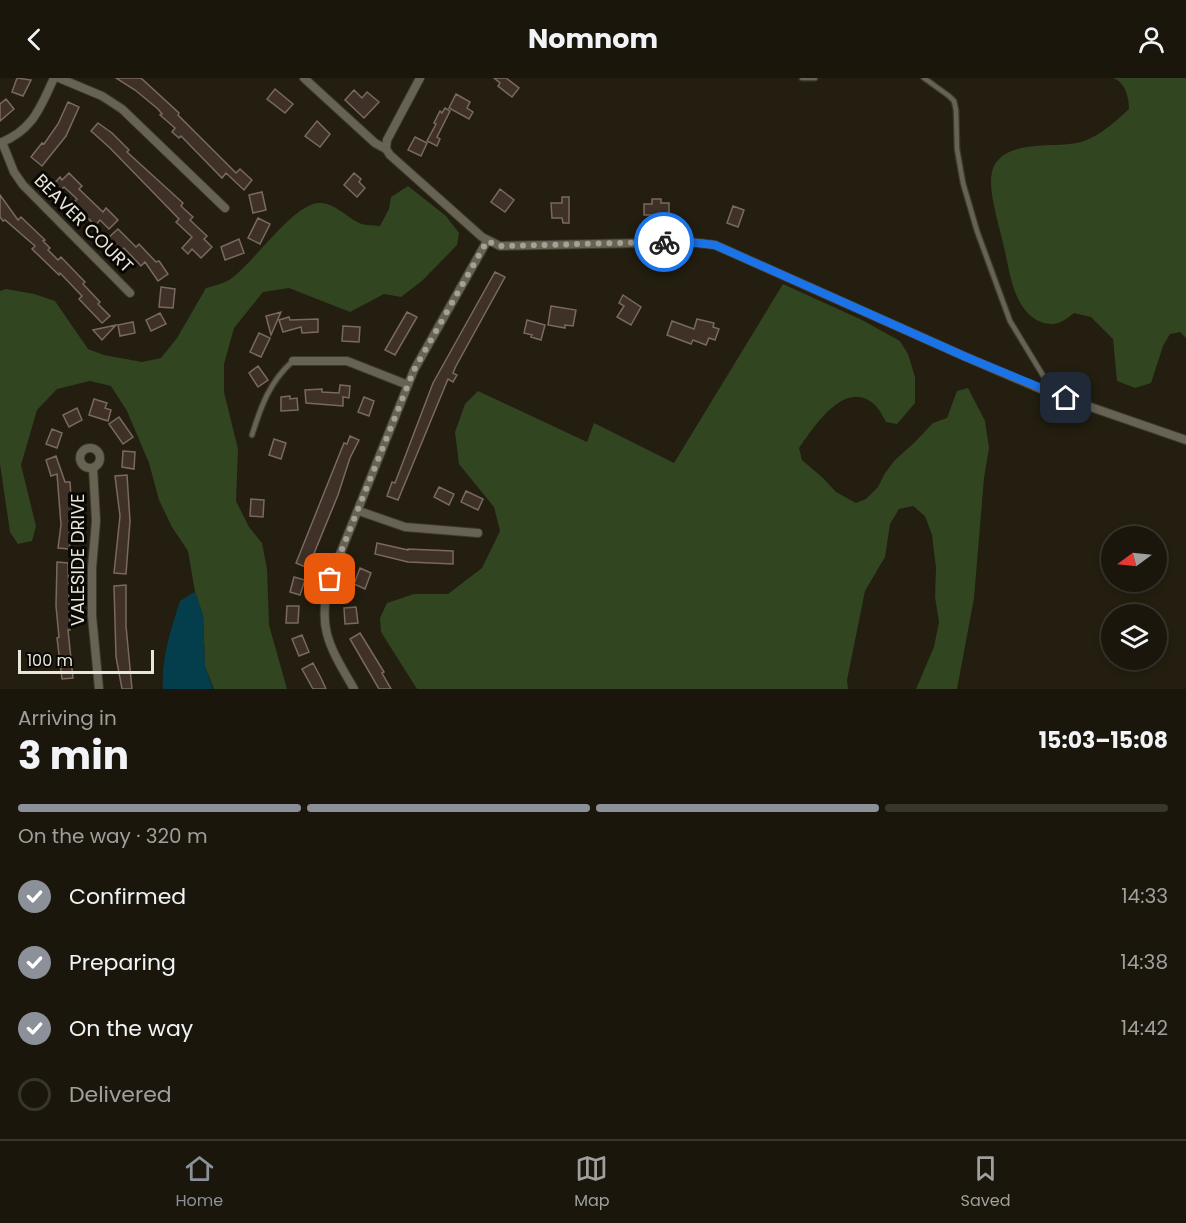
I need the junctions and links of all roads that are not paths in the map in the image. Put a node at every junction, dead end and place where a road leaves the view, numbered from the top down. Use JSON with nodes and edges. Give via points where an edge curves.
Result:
{"nodes":[{"id":1,"x":54,"y":78,"type":"edge"},
{"id":2,"x":59,"y":78,"type":"edge"},
{"id":3,"x":304,"y":78,"type":"edge"},
{"id":4,"x":420,"y":78,"type":"edge"},
{"id":5,"x":802,"y":78,"type":"edge"},
{"id":6,"x":815,"y":78,"type":"edge"},
{"id":7,"x":924,"y":78,"type":"edge"},
{"id":8,"x":1,"y":142,"type":"edge"},
{"id":9,"x":386,"y":149,"type":"junction"},
{"id":10,"x":225,"y":208,"type":"dead end"},
{"id":11,"x":487,"y":241,"type":"junction"},
{"id":12,"x":130,"y":293,"type":"dead end"},
{"id":13,"x":293,"y":361,"type":"joint"},
{"id":14,"x":408,"y":385,"type":"junction"},
{"id":15,"x":1050,"y":393,"type":"junction"},
{"id":16,"x":252,"y":435,"type":"dead end"},
{"id":17,"x":1186,"y":440,"type":"edge"},
{"id":18,"x":93,"y":468,"type":"dead end"},
{"id":19,"x":359,"y":511,"type":"junction"},
{"id":20,"x":478,"y":533,"type":"dead end"},
{"id":21,"x":99,"y":689,"type":"edge"},
{"id":22,"x":354,"y":689,"type":"edge"}],
"edges":[{"from":1,"to":8,"type":"street","via":[[34,120]]},
{"from":2,"to":10,"type":"street","via":[[122,109]]},
{"from":3,"to":9,"type":"street"},
{"from":4,"to":9,"type":"street"},
{"from":5,"to":6,"type":"lane"},
{"from":7,"to":15,"type":"lane","via":[[954,102],[963,183],[977,231],[1010,321]]},
{"from":8,"to":12,"type":"street","name":"BEAVER COURT","via":[[23,185]]},
{"from":9,"to":11,"type":"street"},
{"from":11,"to":14,"type":"street"},
{"from":11,"to":15,"type":"street","via":[[500,246],[689,242],[715,245]]},
{"from":13,"to":14,"type":"street","via":[[347,362]]},
{"from":13,"to":16,"type":"lane","via":[[264,399]]},
{"from":14,"to":19,"type":"street"},
{"from":15,"to":17,"type":"street"},
{"from":18,"to":21,"type":"street","name":"VALESIDE DRIVE","via":[[96,521],[92,616]]},
{"from":19,"to":20,"type":"street","via":[[405,527]]},
{"from":19,"to":22,"type":"street","via":[[324,599],[324,627],[330,646]]}]}
